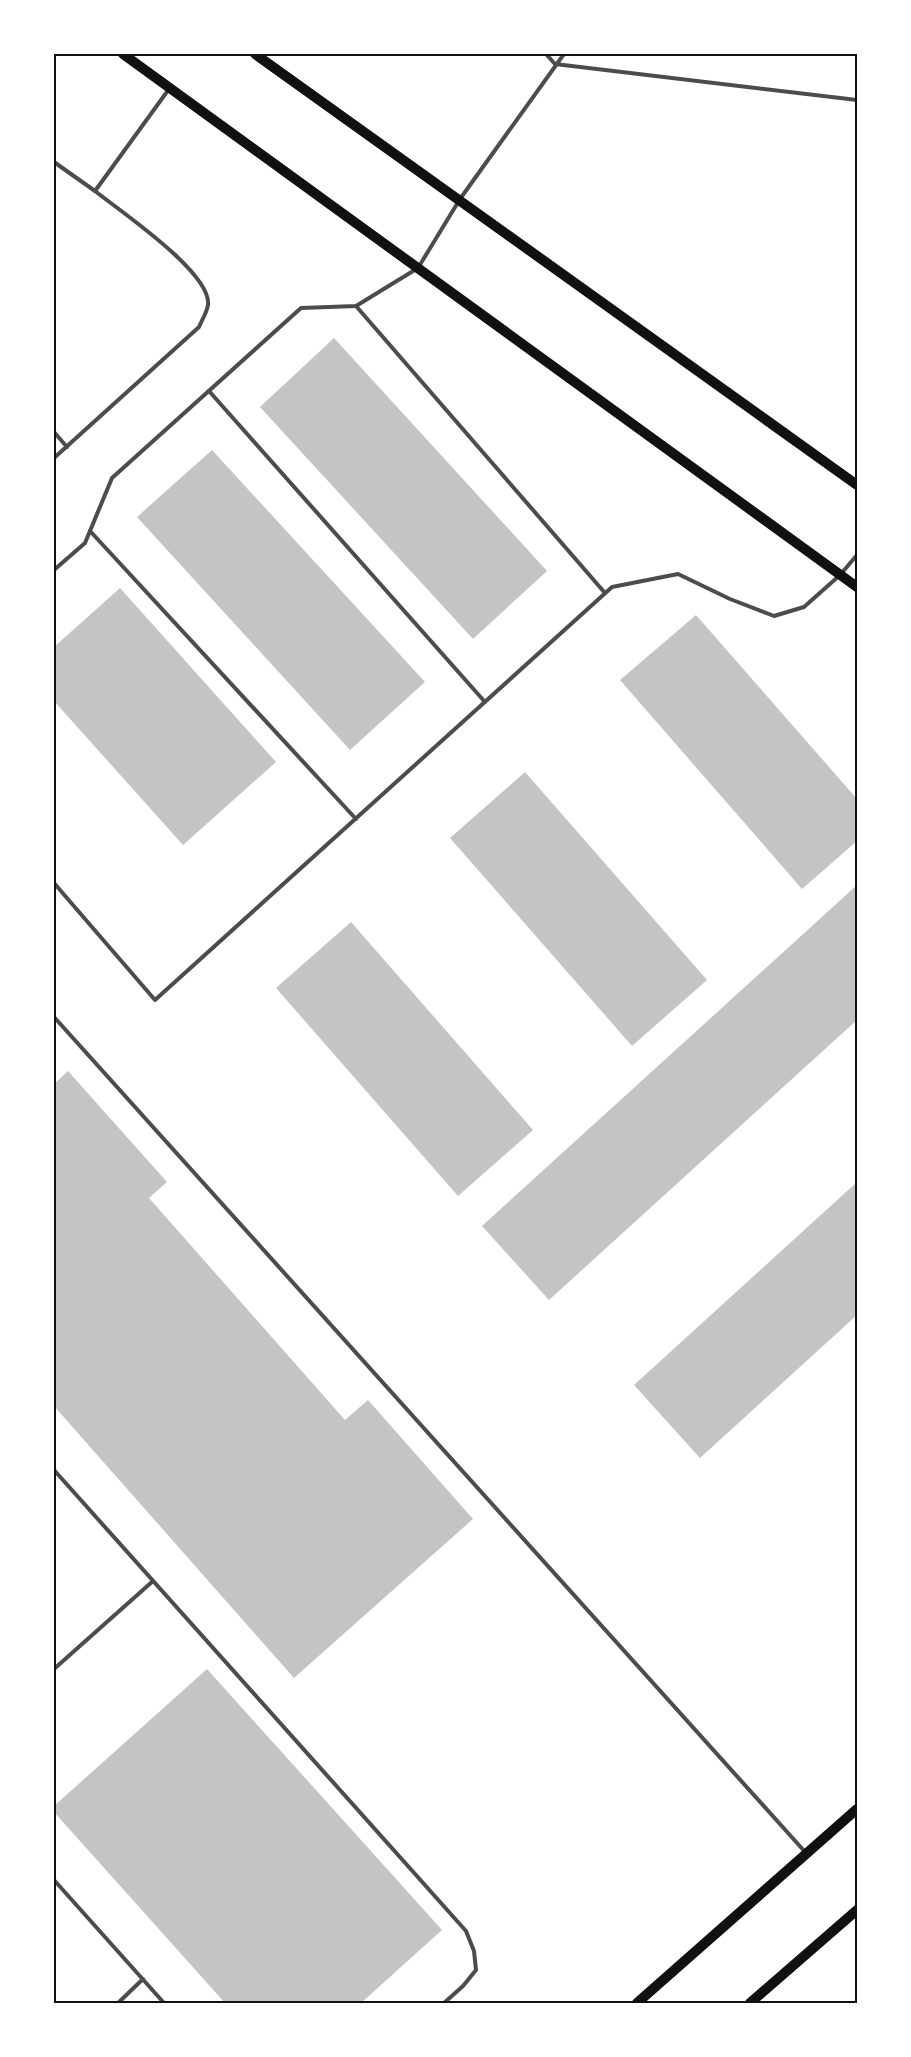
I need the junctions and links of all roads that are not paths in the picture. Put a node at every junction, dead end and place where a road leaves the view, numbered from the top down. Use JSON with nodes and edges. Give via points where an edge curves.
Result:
{"nodes":[{"id":1,"x":123,"y":54,"type":"edge"},
{"id":2,"x":255,"y":54,"type":"edge"},
{"id":3,"x":546,"y":54,"type":"edge"},
{"id":4,"x":564,"y":54,"type":"edge"},
{"id":5,"x":555,"y":64,"type":"junction"},
{"id":6,"x":170,"y":88,"type":"junction"},
{"id":7,"x":857,"y":100,"type":"edge"},
{"id":8,"x":54,"y":162,"type":"edge"},
{"id":9,"x":94,"y":191,"type":"junction"},
{"id":10,"x":460,"y":199,"type":"junction"},
{"id":11,"x":418,"y":268,"type":"junction"},
{"id":12,"x":356,"y":306,"type":"junction"},
{"id":13,"x":209,"y":391,"type":"junction"},
{"id":14,"x":54,"y":432,"type":"edge"},
{"id":15,"x":67,"y":447,"type":"junction"},
{"id":16,"x":54,"y":458,"type":"edge"},
{"id":17,"x":857,"y":485,"type":"edge"},
{"id":18,"x":90,"y":531,"type":"junction"},
{"id":19,"x":857,"y":555,"type":"edge"},
{"id":20,"x":54,"y":570,"type":"edge"},
{"id":21,"x":840,"y":575,"type":"junction"},
{"id":22,"x":857,"y":587,"type":"edge"},
{"id":23,"x":606,"y":593,"type":"junction"},
{"id":24,"x":485,"y":702,"type":"junction"},
{"id":25,"x":356,"y":819,"type":"junction"},
{"id":26,"x":54,"y":883,"type":"edge"},
{"id":27,"x":54,"y":1017,"type":"edge"},
{"id":28,"x":54,"y":1470,"type":"edge"},
{"id":29,"x":153,"y":1580,"type":"junction"},
{"id":30,"x":54,"y":1669,"type":"edge"},
{"id":31,"x":857,"y":1809,"type":"edge"},
{"id":32,"x":806,"y":1854,"type":"junction"},
{"id":33,"x":54,"y":1880,"type":"edge"},
{"id":34,"x":857,"y":1910,"type":"edge"},
{"id":35,"x":143,"y":1979,"type":"junction"},
{"id":36,"x":118,"y":2003,"type":"edge"},
{"id":37,"x":164,"y":2003,"type":"edge"},
{"id":38,"x":444,"y":2003,"type":"edge"},
{"id":39,"x":637,"y":2003,"type":"edge"},
{"id":40,"x":750,"y":2003,"type":"edge"}],
"edges":[{"from":1,"to":6,"type":"main road"},
{"from":2,"to":10,"type":"main road"},
{"from":3,"to":5,"type":"lane"},
{"from":4,"to":5,"type":"lane"},
{"from":5,"to":7,"type":"lane"},
{"from":5,"to":10,"type":"lane"},
{"from":6,"to":9,"type":"lane"},
{"from":6,"to":11,"type":"main road"},
{"from":8,"to":9,"type":"lane"},
{"from":9,"to":15,"type":"lane","via":[[172,252],[202,282],[208,305],[199,327]]},
{"from":10,"to":11,"type":"lane"},
{"from":10,"to":17,"type":"main road"},
{"from":11,"to":12,"type":"lane"},
{"from":11,"to":21,"type":"main road"},
{"from":12,"to":13,"type":"lane","via":[[301,308]]},
{"from":12,"to":23,"type":"lane"},
{"from":13,"to":18,"type":"lane","via":[[112,478]]},
{"from":13,"to":24,"type":"lane"},
{"from":14,"to":15,"type":"lane"},
{"from":15,"to":16,"type":"lane"},
{"from":18,"to":20,"type":"lane","via":[[85,543]]},
{"from":18,"to":25,"type":"lane"},
{"from":19,"to":21,"type":"lane"},
{"from":21,"to":22,"type":"main road"},
{"from":21,"to":23,"type":"lane","via":[[804,607],[774,616],[678,574],[612,587]]},
{"from":23,"to":24,"type":"lane"},
{"from":24,"to":25,"type":"lane"},
{"from":25,"to":26,"type":"lane","via":[[155,1000]]},
{"from":27,"to":32,"type":"lane"},
{"from":28,"to":29,"type":"lane"},
{"from":29,"to":30,"type":"lane"},
{"from":29,"to":38,"type":"lane","via":[[466,1931],[474,1951],[476,1970]]},
{"from":31,"to":32,"type":"main road"},
{"from":32,"to":39,"type":"main road"},
{"from":33,"to":35,"type":"lane"},
{"from":34,"to":40,"type":"main road"},
{"from":35,"to":36,"type":"lane"},
{"from":35,"to":37,"type":"lane"}]}
